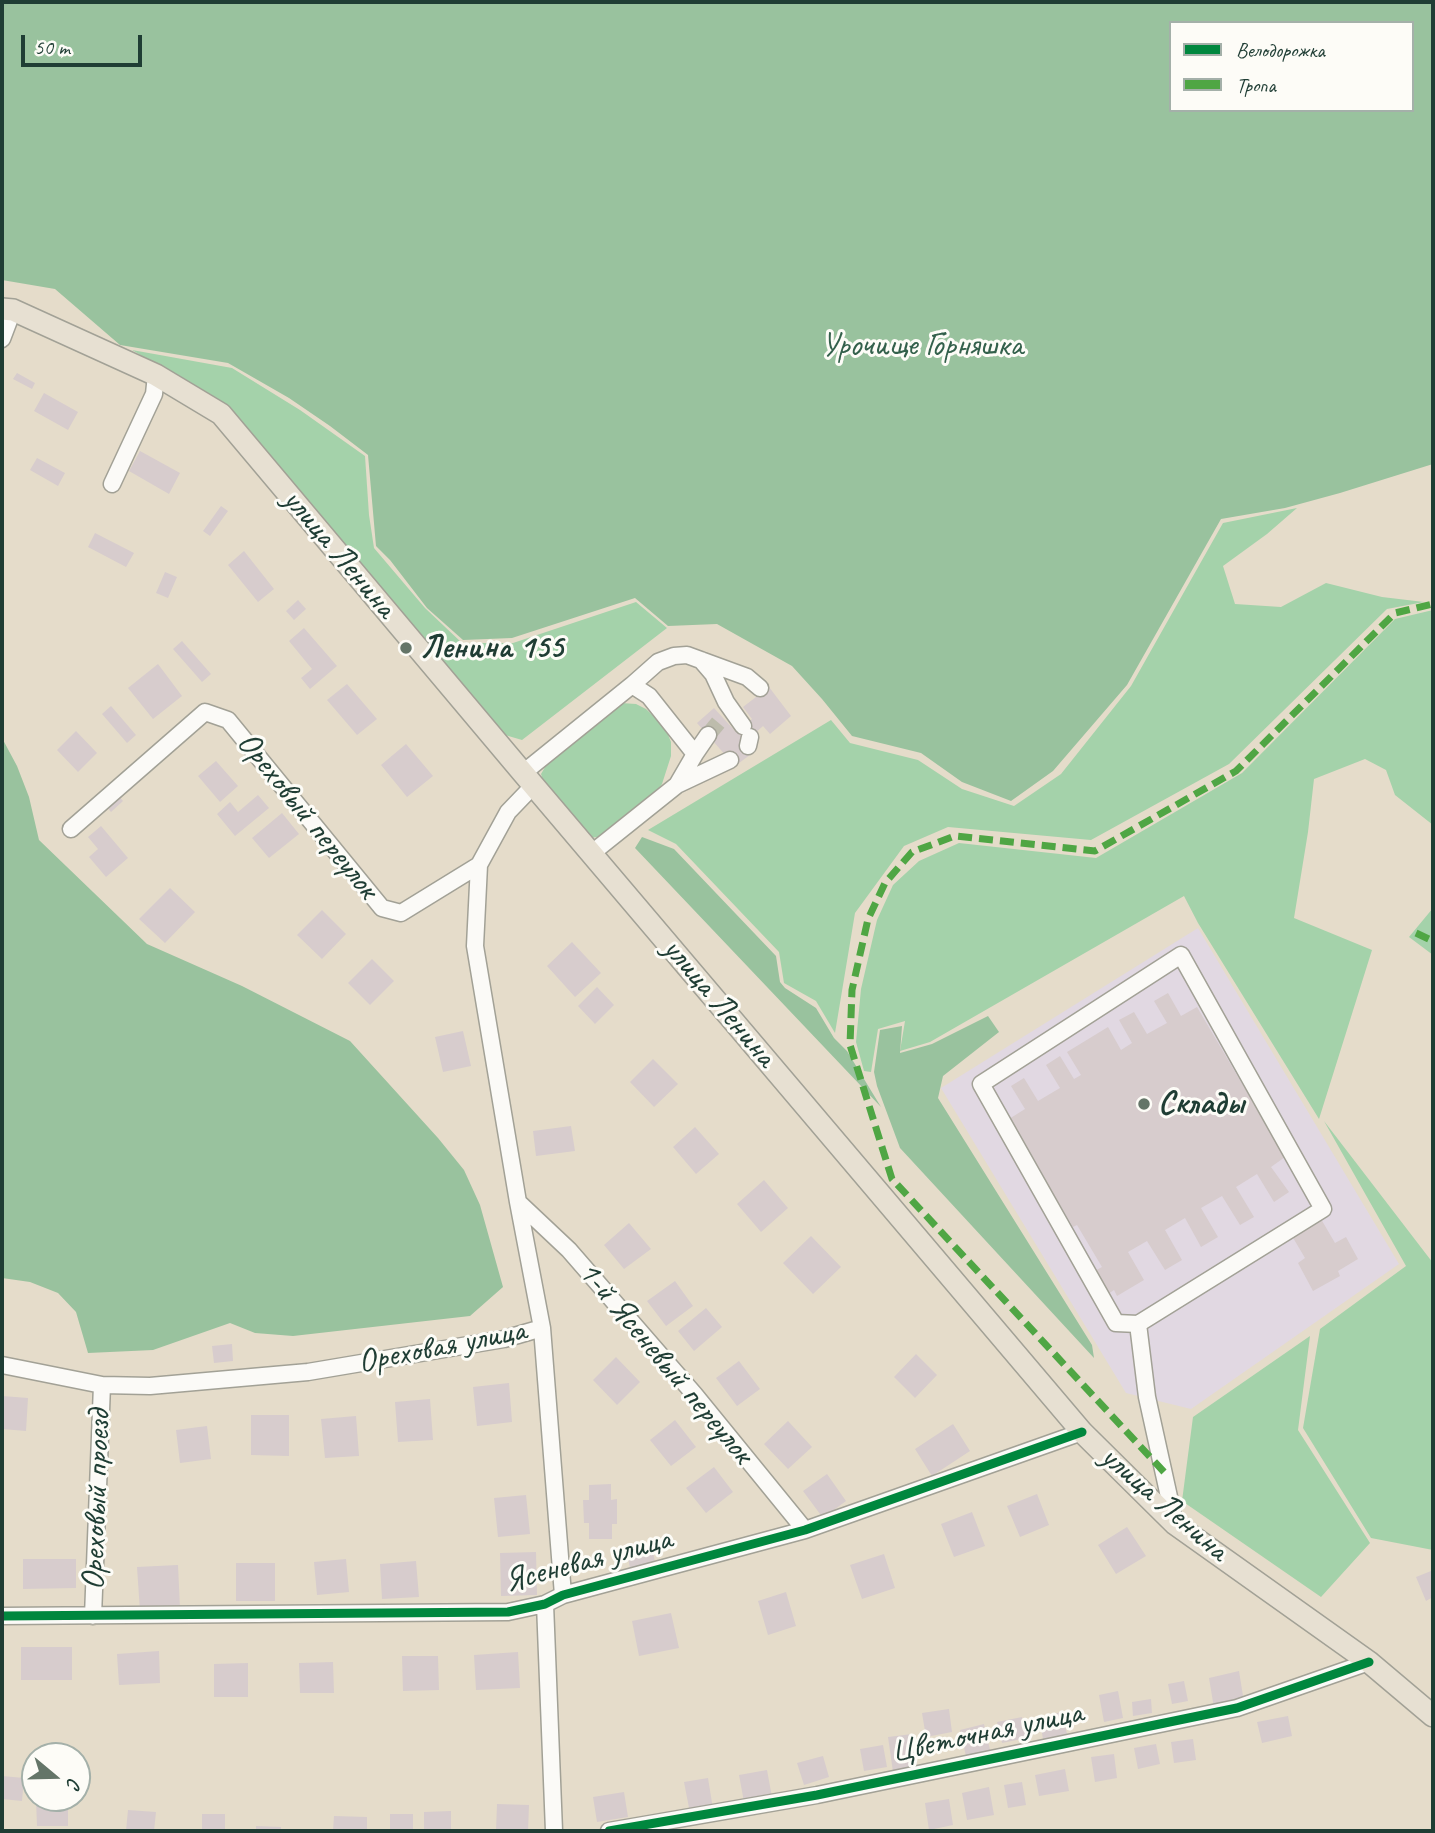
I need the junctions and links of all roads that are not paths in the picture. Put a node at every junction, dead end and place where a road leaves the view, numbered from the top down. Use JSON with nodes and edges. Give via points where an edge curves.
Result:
{"nodes":[{"id":1,"x":7,"y":310,"type":"edge"},
{"id":2,"x":2,"y":339,"type":"edge"},
{"id":3,"x":156,"y":375,"type":"junction"},
{"id":4,"x":112,"y":484,"type":"dead end"},
{"id":5,"x":701,"y":660,"type":"junction"},
{"id":6,"x":632,"y":685,"type":"junction"},
{"id":7,"x":760,"y":688,"type":"dead end"},
{"id":8,"x":708,"y":735,"type":"tunnel mouth"},
{"id":9,"x":747,"y":737,"type":"dead end"},
{"id":10,"x":695,"y":754,"type":"junction"},
{"id":11,"x":730,"y":760,"type":"dead end"},
{"id":12,"x":528,"y":780,"type":"junction"},
{"id":13,"x":677,"y":785,"type":"junction"},
{"id":14,"x":71,"y":829,"type":"dead end"},
{"id":15,"x":592,"y":853,"type":"junction"},
{"id":16,"x":479,"y":865,"type":"junction"},
{"id":17,"x":518,"y":1202,"type":"junction"},
{"id":18,"x":1138,"y":1324,"type":"junction"},
{"id":19,"x":542,"y":1328,"type":"junction"},
{"id":20,"x":2,"y":1365,"type":"edge"},
{"id":21,"x":102,"y":1385,"type":"junction"},
{"id":22,"x":1082,"y":1432,"type":"junction"},
{"id":23,"x":1175,"y":1524,"type":"junction"},
{"id":24,"x":805,"y":1530,"type":"junction"},
{"id":25,"x":563,"y":1595,"type":"junction"},
{"id":26,"x":545,"y":1605,"type":"junction"},
{"id":27,"x":2,"y":1616,"type":"edge"},
{"id":28,"x":93,"y":1616,"type":"junction"},
{"id":29,"x":1369,"y":1662,"type":"junction"},
{"id":30,"x":1433,"y":1716,"type":"edge"},
{"id":31,"x":554,"y":1831,"type":"edge"},
{"id":32,"x":609,"y":1831,"type":"edge"}],
"edges":[{"from":1,"to":2,"type":"street"},
{"from":1,"to":3,"type":"main road","name":"улица Ленина"},
{"from":3,"to":4,"type":"street","via":[[154,394]]},
{"from":3,"to":12,"type":"main road","name":"улица Ленина","via":[[221,414]]},
{"from":5,"to":6,"type":"street","name":"Ореховый переулок","via":[[674,656],[658,662]]},
{"from":5,"to":7,"type":"street","name":"Ореховый переулок","via":[[747,677]]},
{"from":5,"to":9,"type":"street","via":[[713,674],[725,710]]},
{"from":6,"to":10,"type":"street","via":[[649,696]]},
{"from":6,"to":12,"type":"street","name":"Ореховый переулок"},
{"from":8,"to":10,"type":"street"},
{"from":10,"to":13,"type":"street"},
{"from":11,"to":13,"type":"street"},
{"from":12,"to":15,"type":"main road","name":"улица Ленина"},
{"from":12,"to":16,"type":"street","name":"Ореховый переулок"},
{"from":13,"to":15,"type":"street"},
{"from":14,"to":16,"type":"street","name":"Ореховый переулок","via":[[205,712],[228,720],[382,908],[401,913]]},
{"from":15,"to":22,"type":"main road","name":"улица Ленина"},
{"from":16,"to":17,"type":"street","name":"Ореховая улица","via":[[475,946]]},
{"from":17,"to":19,"type":"street","name":"Ореховая улица"},
{"from":17,"to":24,"type":"street","name":"1-й Ясеневый переулок","via":[[569,1250]]},
{"from":18,"to":18,"type":"street","via":[[1323,1209],[1181,955],[981,1084],[1115,1323]]},
{"from":18,"to":23,"type":"street","via":[[1147,1397]]},
{"from":19,"to":21,"type":"street","name":"Ореховая улица","via":[[504,1339],[308,1372],[150,1386]]},
{"from":19,"to":25,"type":"street"},
{"from":20,"to":21,"type":"street","name":"Ореховая улица"},
{"from":21,"to":28,"type":"street","name":"Ореховый проезд"},
{"from":22,"to":23,"type":"main road","name":"улица Ленина"},
{"from":22,"to":24,"type":"street","name":"Ясеневая улица"},
{"from":23,"to":29,"type":"main road","name":"улица Ленина"},
{"from":24,"to":25,"type":"street","name":"Ясеневая улица"},
{"from":25,"to":26,"type":"street","name":"Ясеневая улица"},
{"from":26,"to":28,"type":"street","name":"Ясеневая улица","via":[[508,1612]]},
{"from":26,"to":31,"type":"street"},
{"from":27,"to":28,"type":"street","name":"Ясеневая улица"},
{"from":29,"to":30,"type":"main road","name":"улица Ленина"},
{"from":29,"to":32,"type":"street","name":"Цветочная улица","via":[[1237,1708],[817,1795]]}]}
